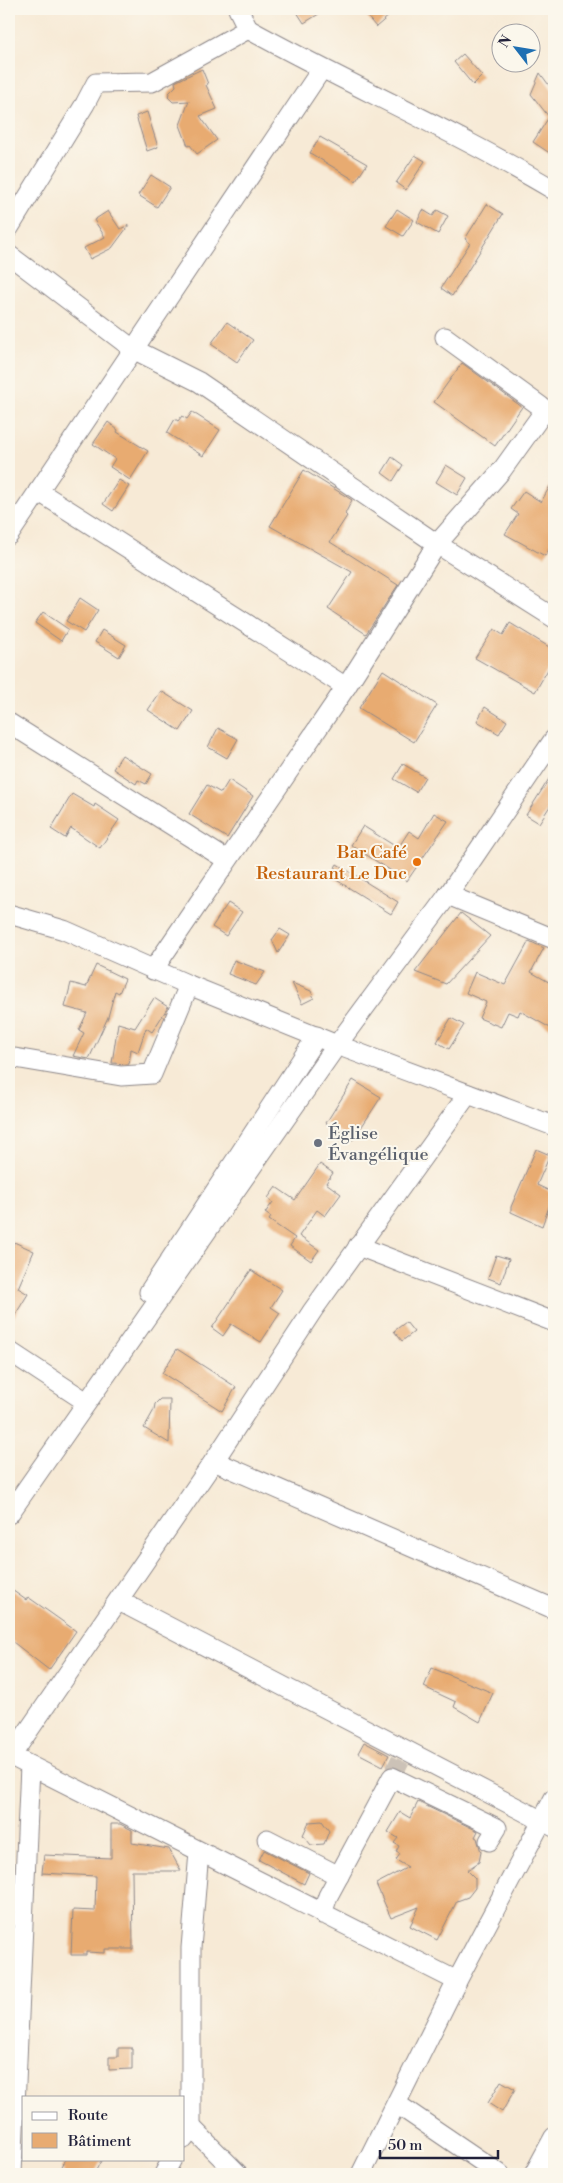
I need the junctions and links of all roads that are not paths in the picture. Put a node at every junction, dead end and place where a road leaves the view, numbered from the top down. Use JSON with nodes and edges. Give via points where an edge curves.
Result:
{"nodes":[{"id":1,"x":238,"y":9,"type":"edge"},
{"id":2,"x":248,"y":29,"type":"junction"},
{"id":3,"x":321,"y":70,"type":"junction"},
{"id":4,"x":554,"y":190,"type":"edge"},
{"id":5,"x":9,"y":228,"type":"edge"},
{"id":6,"x":9,"y":255,"type":"edge"},
{"id":7,"x":445,"y":337,"type":"dead end"},
{"id":8,"x":134,"y":349,"type":"junction"},
{"id":9,"x":549,"y":413,"type":"edge"},
{"id":10,"x":38,"y":491,"type":"junction"},
{"id":11,"x":9,"y":535,"type":"edge"},
{"id":12,"x":437,"y":544,"type":"junction"},
{"id":13,"x":554,"y":618,"type":"edge"},
{"id":14,"x":346,"y":687,"type":"junction"},
{"id":15,"x":9,"y":723,"type":"edge"},
{"id":16,"x":554,"y":739,"type":"edge"},
{"id":17,"x":227,"y":860,"type":"junction"},
{"id":18,"x":448,"y":895,"type":"junction"},
{"id":19,"x":9,"y":914,"type":"edge"},
{"id":20,"x":554,"y":939,"type":"edge"},
{"id":21,"x":153,"y":970,"type":"junction"},
{"id":22,"x":189,"y":985,"type":"junction"},
{"id":23,"x":317,"y":1036,"type":"junction"},
{"id":24,"x":337,"y":1045,"type":"junction"},
{"id":25,"x":9,"y":1057,"type":"edge"},
{"id":26,"x":468,"y":1094,"type":"junction"},
{"id":27,"x":554,"y":1126,"type":"edge"},
{"id":28,"x":358,"y":1246,"type":"junction"},
{"id":29,"x":554,"y":1322,"type":"edge"},
{"id":30,"x":9,"y":1351,"type":"edge"},
{"id":31,"x":79,"y":1397,"type":"junction"},
{"id":32,"x":214,"y":1461,"type":"junction"},
{"id":33,"x":9,"y":1491,"type":"edge"},
{"id":34,"x":9,"y":1514,"type":"edge"},
{"id":35,"x":118,"y":1601,"type":"junction"},
{"id":36,"x":554,"y":1610,"type":"edge"},
{"id":37,"x":10,"y":1756,"type":"edge"},
{"id":38,"x":30,"y":1766,"type":"junction"},
{"id":39,"x":554,"y":1798,"type":"edge"},
{"id":40,"x":548,"y":1824,"type":"edge"},
{"id":41,"x":267,"y":1839,"type":"dead end"},
{"id":42,"x":489,"y":1841,"type":"dead end"},
{"id":43,"x":199,"y":1852,"type":"junction"},
{"id":44,"x":339,"y":1876,"type":"junction"},
{"id":45,"x":322,"y":1914,"type":"junction"},
{"id":46,"x":457,"y":1981,"type":"junction"},
{"id":47,"x":396,"y":2104,"type":"junction"},
{"id":48,"x":187,"y":2133,"type":"edge"},
{"id":49,"x":554,"y":2137,"type":"edge"},
{"id":50,"x":171,"y":2160,"type":"edge"},
{"id":51,"x":12,"y":2174,"type":"edge"},
{"id":52,"x":164,"y":2174,"type":"edge"},
{"id":53,"x":238,"y":2174,"type":"edge"},
{"id":54,"x":361,"y":2174,"type":"edge"},
{"id":55,"x":500,"y":2174,"type":"edge"},
{"id":56,"x":534,"y":2174,"type":"edge"}],
"edges":[{"from":1,"to":2,"type":"street"},
{"from":2,"to":3,"type":"street"},
{"from":2,"to":5,"type":"street","via":[[152,82],[96,83]]},
{"from":3,"to":4,"type":"street"},
{"from":3,"to":8,"type":"street"},
{"from":6,"to":8,"type":"street"},
{"from":7,"to":9,"type":"street"},
{"from":8,"to":10,"type":"street"},
{"from":8,"to":12,"type":"street","via":[[199,382]]},
{"from":9,"to":12,"type":"street"},
{"from":10,"to":11,"type":"street"},
{"from":10,"to":14,"type":"street"},
{"from":12,"to":13,"type":"street"},
{"from":12,"to":14,"type":"street"},
{"from":14,"to":17,"type":"street"},
{"from":15,"to":17,"type":"street"},
{"from":16,"to":18,"type":"street"},
{"from":17,"to":21,"type":"street"},
{"from":18,"to":20,"type":"street"},
{"from":18,"to":24,"type":"street"},
{"from":19,"to":21,"type":"street","via":[[64,930]]},
{"from":21,"to":22,"type":"street"},
{"from":22,"to":23,"type":"street"},
{"from":22,"to":25,"type":"street","via":[[152,1074],[121,1076]]},
{"from":23,"to":24,"type":"street"},
{"from":23,"to":31,"type":"street"},
{"from":24,"to":26,"type":"street"},
{"from":24,"to":34,"type":"street"},
{"from":26,"to":27,"type":"street"},
{"from":26,"to":28,"type":"street"},
{"from":28,"to":29,"type":"street"},
{"from":28,"to":32,"type":"street","via":[[312,1310]]},
{"from":30,"to":31,"type":"street"},
{"from":31,"to":33,"type":"street"},
{"from":32,"to":35,"type":"street"},
{"from":32,"to":36,"type":"street"},
{"from":35,"to":37,"type":"street"},
{"from":35,"to":40,"type":"street"},
{"from":37,"to":38,"type":"street"},
{"from":38,"to":43,"type":"street"},
{"from":38,"to":51,"type":"street"},
{"from":39,"to":40,"type":"street"},
{"from":40,"to":46,"type":"street"},
{"from":41,"to":44,"type":"street"},
{"from":42,"to":44,"type":"street","via":[[497,1828],[392,1777]]},
{"from":43,"to":45,"type":"street"},
{"from":43,"to":48,"type":"street","via":[[191,1948]]},
{"from":44,"to":45,"type":"street"},
{"from":45,"to":46,"type":"street"},
{"from":46,"to":47,"type":"street"},
{"from":47,"to":54,"type":"street"},
{"from":47,"to":55,"type":"street"},
{"from":48,"to":53,"type":"street"},
{"from":49,"to":56,"type":"street"},
{"from":50,"to":52,"type":"street"}]}
